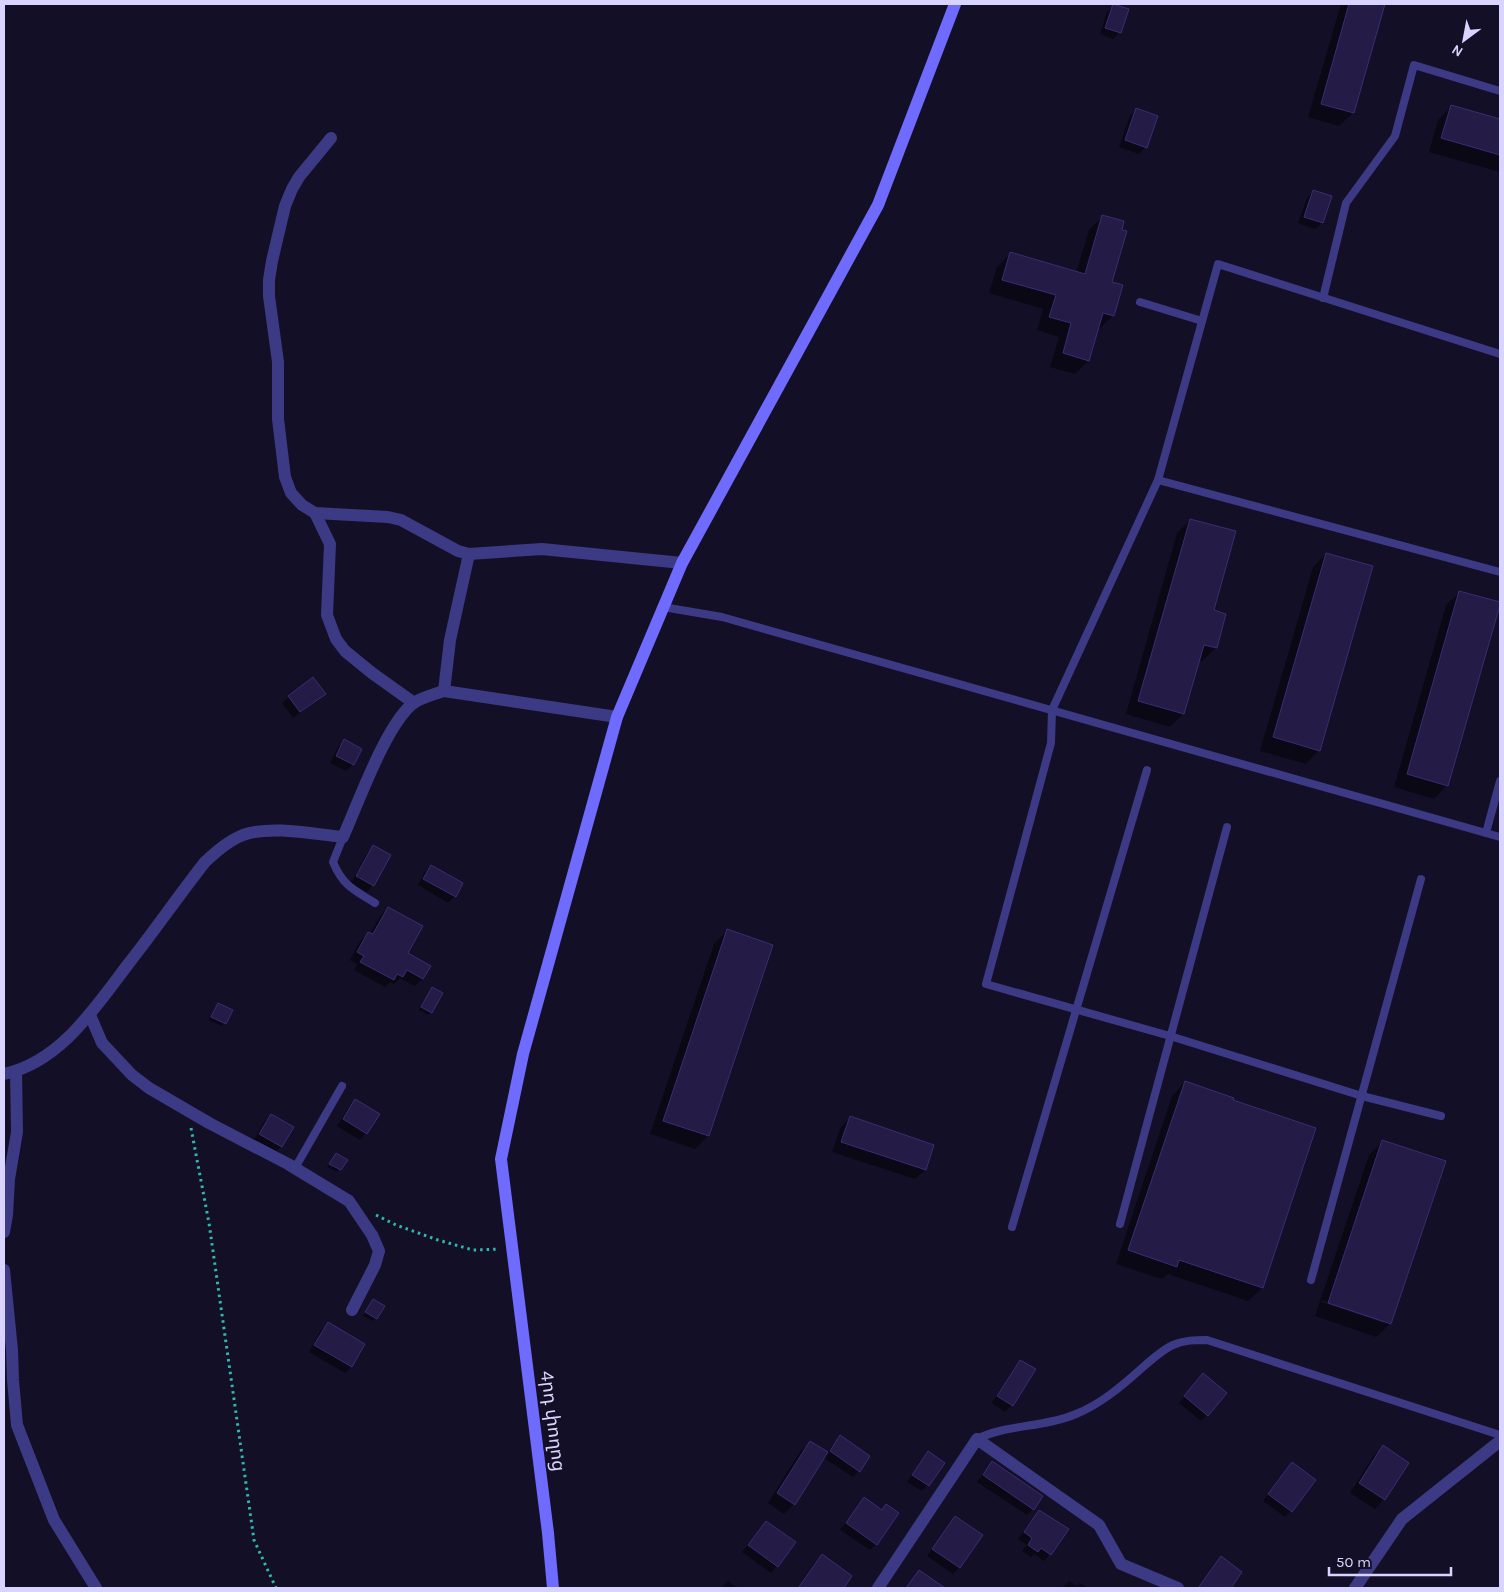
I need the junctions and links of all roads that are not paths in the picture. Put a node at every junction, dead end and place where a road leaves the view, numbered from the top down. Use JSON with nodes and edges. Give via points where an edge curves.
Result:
{"nodes":[{"id":1,"x":954,"y":4,"type":"edge"},
{"id":2,"x":1500,"y":91,"type":"edge"},
{"id":3,"x":332,"y":138,"type":"dead end"},
{"id":4,"x":1323,"y":298,"type":"junction"},
{"id":5,"x":1140,"y":302,"type":"dead end"},
{"id":6,"x":1202,"y":321,"type":"junction"},
{"id":7,"x":1500,"y":354,"type":"edge"},
{"id":8,"x":1158,"y":480,"type":"junction"},
{"id":9,"x":315,"y":513,"type":"junction"},
{"id":10,"x":470,"y":554,"type":"junction"},
{"id":11,"x":682,"y":563,"type":"junction"},
{"id":12,"x":1500,"y":572,"type":"edge"},
{"id":13,"x":663,"y":607,"type":"junction"},
{"id":14,"x":444,"y":691,"type":"junction"},
{"id":15,"x":414,"y":703,"type":"junction"},
{"id":16,"x":1052,"y":710,"type":"junction"},
{"id":17,"x":617,"y":717,"type":"junction"},
{"id":18,"x":1147,"y":770,"type":"dead end"},
{"id":19,"x":1500,"y":781,"type":"edge"},
{"id":20,"x":1227,"y":827,"type":"dead end"},
{"id":21,"x":1486,"y":833,"type":"junction"},
{"id":22,"x":343,"y":837,"type":"junction"},
{"id":23,"x":1500,"y":837,"type":"edge"},
{"id":24,"x":1421,"y":879,"type":"dead end"},
{"id":25,"x":375,"y":903,"type":"dead end"},
{"id":26,"x":1076,"y":1010,"type":"junction"},
{"id":27,"x":90,"y":1015,"type":"junction"},
{"id":28,"x":1170,"y":1036,"type":"junction"},
{"id":29,"x":10,"y":1073,"type":"edge"},
{"id":30,"x":342,"y":1086,"type":"dead end"},
{"id":31,"x":1362,"y":1096,"type":"junction"},
{"id":32,"x":1441,"y":1116,"type":"dead end"},
{"id":33,"x":294,"y":1168,"type":"junction"},
{"id":34,"x":1120,"y":1224,"type":"dead end"},
{"id":35,"x":1012,"y":1227,"type":"dead end"},
{"id":36,"x":4,"y":1232,"type":"edge"},
{"id":37,"x":4,"y":1270,"type":"edge"},
{"id":38,"x":1311,"y":1280,"type":"dead end"},
{"id":39,"x":352,"y":1310,"type":"dead end"},
{"id":40,"x":1500,"y":1435,"type":"edge"},
{"id":41,"x":976,"y":1439,"type":"junction"},
{"id":42,"x":1500,"y":1441,"type":"edge"},
{"id":43,"x":96,"y":1588,"type":"edge"},
{"id":44,"x":553,"y":1588,"type":"edge"},
{"id":45,"x":878,"y":1588,"type":"edge"},
{"id":46,"x":1178,"y":1588,"type":"edge"},
{"id":47,"x":1355,"y":1588,"type":"edge"}],
"edges":[{"from":1,"to":11,"type":"street","name":"4րդ փողոց","via":[[878,205]]},
{"from":2,"to":4,"type":"lane","via":[[1414,65],[1395,136],[1346,203]]},
{"from":3,"to":9,"type":"street","via":[[292,189],[269,280],[285,477],[291,494]]},
{"from":4,"to":6,"type":"lane","via":[[1218,264]]},
{"from":4,"to":7,"type":"lane"},
{"from":5,"to":6,"type":"lane"},
{"from":6,"to":8,"type":"lane"},
{"from":8,"to":12,"type":"lane"},
{"from":8,"to":16,"type":"lane"},
{"from":9,"to":10,"type":"street","via":[[401,520],[458,551]]},
{"from":9,"to":15,"type":"street","via":[[330,544],[327,615],[336,639],[345,651]]},
{"from":10,"to":11,"type":"street","via":[[542,549]]},
{"from":10,"to":14,"type":"street","via":[[450,640]]},
{"from":11,"to":13,"type":"street","name":"4րդ փողոց"},
{"from":13,"to":16,"type":"lane","via":[[722,617]]},
{"from":13,"to":17,"type":"street","name":"4րդ փողոց"},
{"from":14,"to":15,"type":"street"},
{"from":14,"to":17,"type":"street"},
{"from":15,"to":22,"type":"street","via":[[388,736]]},
{"from":16,"to":21,"type":"lane"},
{"from":16,"to":26,"type":"lane","via":[[1051,743],[986,984]]},
{"from":17,"to":44,"type":"street","name":"4րդ փողոց","via":[[523,1054],[501,1159]]},
{"from":18,"to":26,"type":"lane"},
{"from":19,"to":21,"type":"lane"},
{"from":20,"to":28,"type":"lane"},
{"from":21,"to":23,"type":"lane"},
{"from":22,"to":25,"type":"lane","via":[[333,862],[338,873],[346,885]]},
{"from":22,"to":27,"type":"street","via":[[269,830],[243,835],[220,848],[205,862]]},
{"from":24,"to":31,"type":"lane"},
{"from":26,"to":28,"type":"lane"},
{"from":26,"to":35,"type":"lane"},
{"from":27,"to":29,"type":"street","via":[[48,1055]]},
{"from":27,"to":33,"type":"street","via":[[102,1043],[149,1088]]},
{"from":28,"to":31,"type":"lane"},
{"from":28,"to":34,"type":"lane"},
{"from":29,"to":36,"type":"street","via":[[17,1132]]},
{"from":30,"to":33,"type":"lane"},
{"from":31,"to":32,"type":"lane"},
{"from":31,"to":38,"type":"lane"},
{"from":33,"to":39,"type":"street","via":[[349,1201],[379,1251]]},
{"from":37,"to":43,"type":"street","via":[[17,1425],[54,1520]]},
{"from":40,"to":41,"type":"lane","via":[[1206,1340],[1189,1340],[1172,1345],[1100,1401],[1079,1413],[1056,1422],[997,1431]]},
{"from":41,"to":45,"type":"street"},
{"from":41,"to":46,"type":"street","via":[[1099,1525],[1120,1564]]},
{"from":42,"to":47,"type":"street","via":[[1402,1519]]}]}
